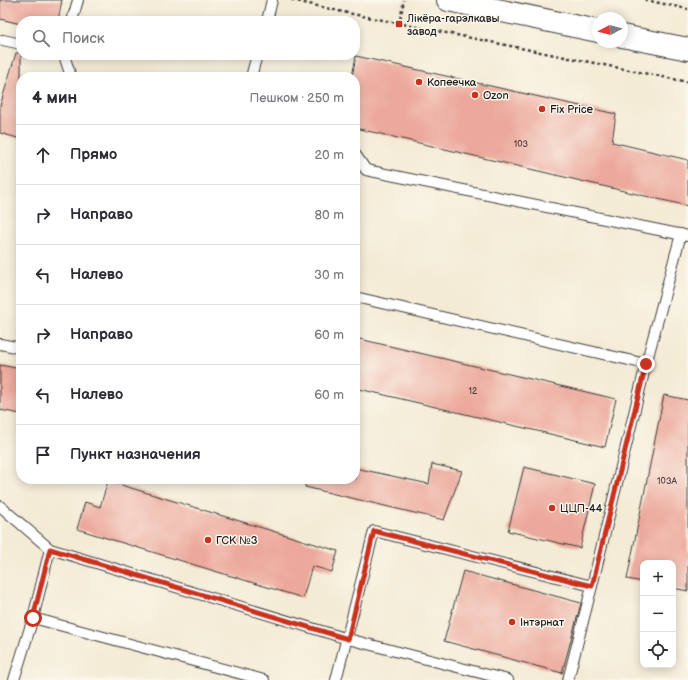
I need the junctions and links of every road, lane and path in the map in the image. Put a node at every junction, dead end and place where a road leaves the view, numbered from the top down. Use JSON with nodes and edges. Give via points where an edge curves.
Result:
{"nodes":[{"id":1,"x":78,"y":0,"type":"edge"},
{"id":2,"x":272,"y":0,"type":"edge"},
{"id":3,"x":292,"y":0,"type":"edge"},
{"id":4,"x":404,"y":0,"type":"edge"},
{"id":5,"x":448,"y":0,"type":"edge"},
{"id":6,"x":645,"y":0,"type":"edge"},
{"id":7,"x":688,"y":9,"type":"edge"},
{"id":8,"x":73,"y":16,"type":"edge"},
{"id":9,"x":268,"y":16,"type":"edge"},
{"id":10,"x":399,"y":24,"type":"junction"},
{"id":11,"x":592,"y":30,"type":"edge"},
{"id":12,"x":628,"y":37,"type":"edge"},
{"id":13,"x":1,"y":40,"type":"edge"},
{"id":14,"x":16,"y":43,"type":"edge"},
{"id":15,"x":688,"y":49,"type":"edge"},
{"id":16,"x":0,"y":51,"type":"edge"},
{"id":17,"x":66,"y":60,"type":"edge"},
{"id":18,"x":256,"y":60,"type":"edge"},
{"id":19,"x":69,"y":72,"type":"edge"},
{"id":20,"x":252,"y":72,"type":"edge"},
{"id":21,"x":688,"y":82,"type":"edge"},
{"id":22,"x":360,"y":161,"type":"edge"},
{"id":23,"x":685,"y":235,"type":"edge"},
{"id":24,"x":360,"y":299,"type":"edge"},
{"id":25,"x":0,"y":344,"type":"edge"},
{"id":26,"x":16,"y":347,"type":"edge"},
{"id":27,"x":646,"y":364,"type":"junction"},
{"id":28,"x":0,"y":506,"type":"edge"},
{"id":29,"x":50,"y":549,"type":"junction"},
{"id":30,"x":592,"y":586,"type":"junction"},
{"id":31,"x":33,"y":618,"type":"junction"},
{"id":32,"x":348,"y":639,"type":"junction"},
{"id":33,"x":14,"y":680,"type":"edge"},
{"id":34,"x":264,"y":680,"type":"edge"},
{"id":35,"x":336,"y":680,"type":"edge"},
{"id":36,"x":508,"y":680,"type":"edge"},
{"id":37,"x":568,"y":680,"type":"edge"}],
"edges":[{"from":1,"to":8,"type":"lane"},
{"from":2,"to":9,"type":"lane"},
{"from":3,"to":10,"type":"path"},
{"from":4,"to":10,"type":"path"},
{"from":5,"to":11,"type":"street"},
{"from":6,"to":7,"type":"path"},
{"from":10,"to":21,"type":"path"},
{"from":12,"to":15,"type":"street"},
{"from":13,"to":14,"type":"lane"},
{"from":13,"to":16,"type":"lane"},
{"from":17,"to":19,"type":"lane"},
{"from":18,"to":20,"type":"lane"},
{"from":22,"to":23,"type":"lane","via":[[366,170]]},
{"from":23,"to":27,"type":"lane"},
{"from":24,"to":27,"type":"lane"},
{"from":25,"to":26,"type":"lane"},
{"from":27,"to":30,"type":"lane"},
{"from":28,"to":29,"type":"lane"},
{"from":29,"to":31,"type":"lane"},
{"from":29,"to":32,"type":"lane"},
{"from":30,"to":32,"type":"lane","via":[[374,531]]},
{"from":30,"to":37,"type":"lane"},
{"from":31,"to":33,"type":"lane"},
{"from":31,"to":34,"type":"lane"},
{"from":32,"to":35,"type":"lane"},
{"from":32,"to":36,"type":"lane"}]}
